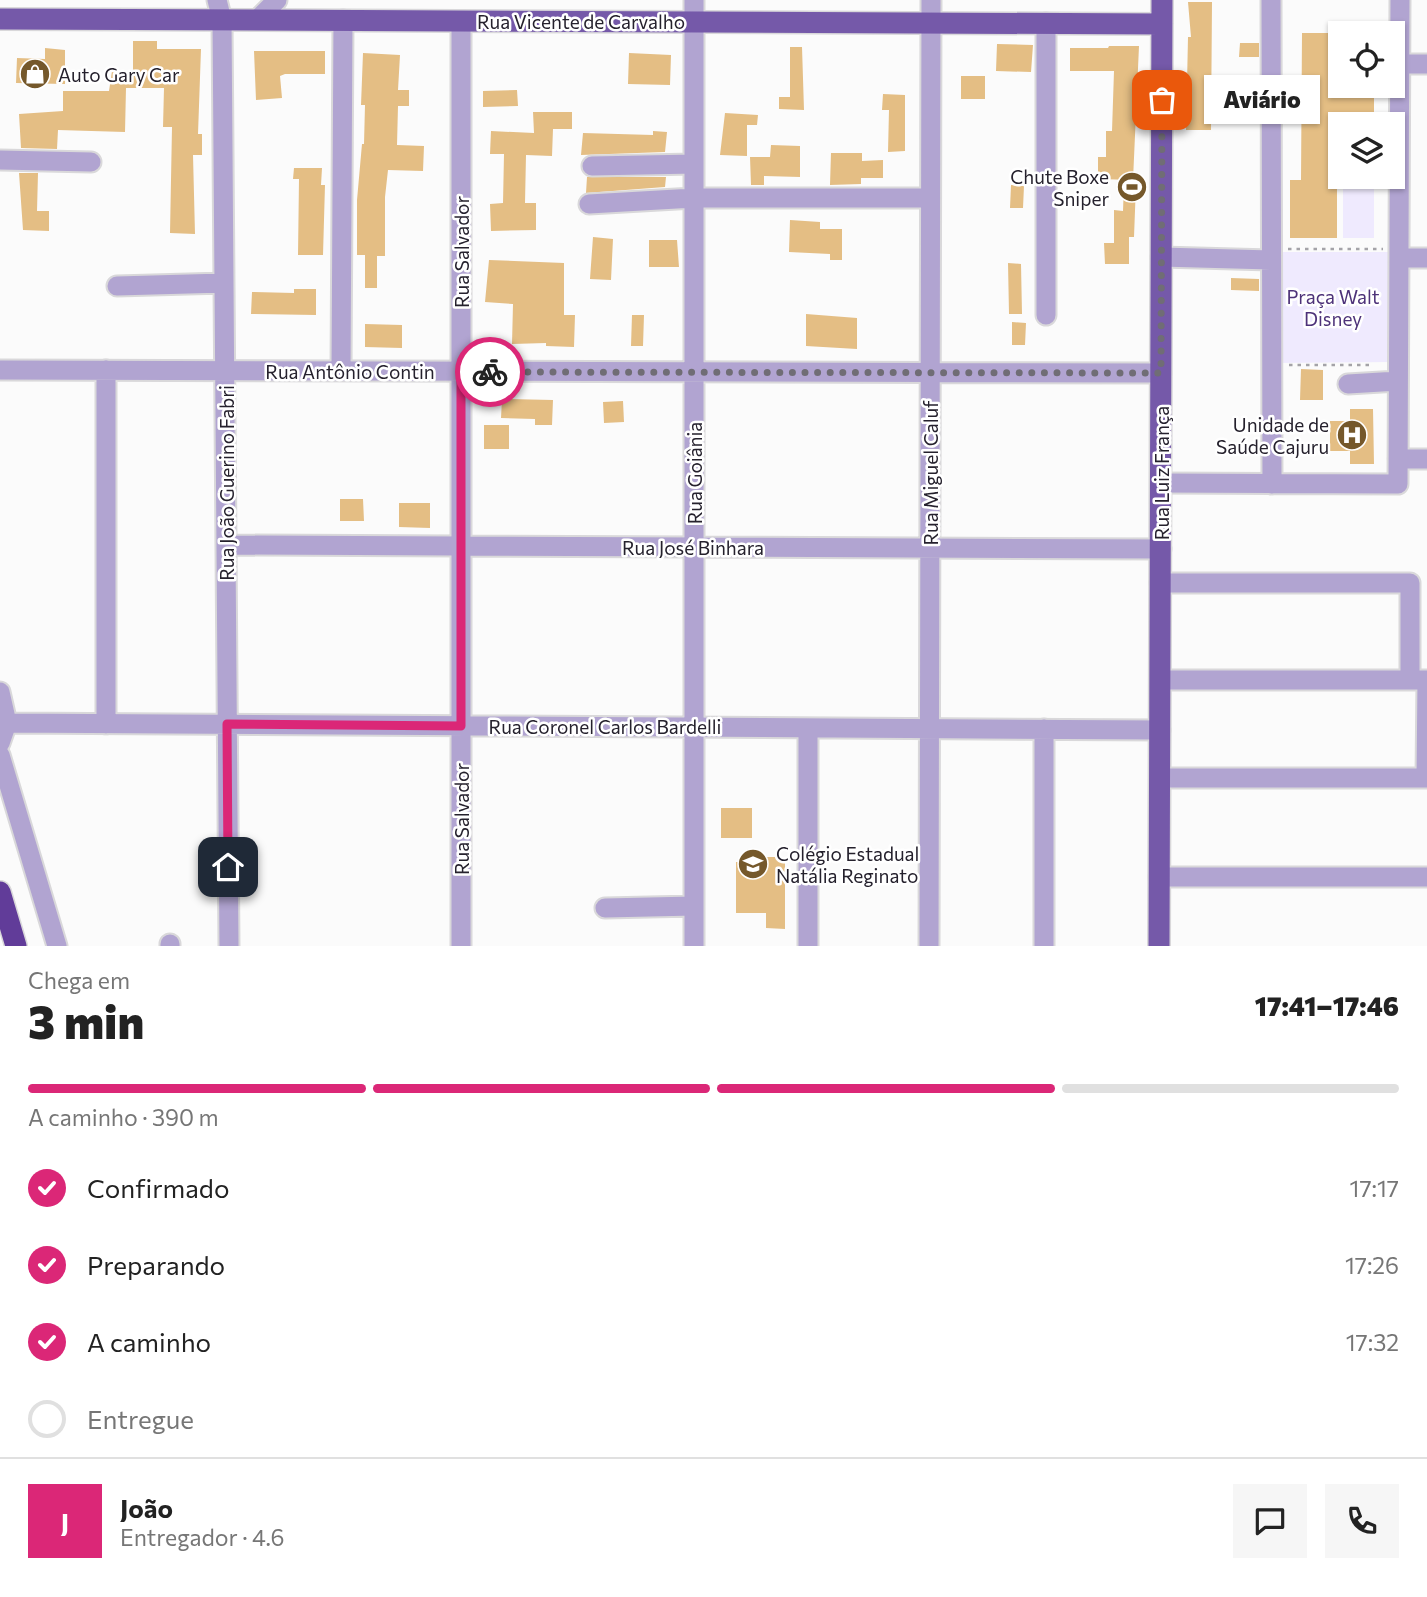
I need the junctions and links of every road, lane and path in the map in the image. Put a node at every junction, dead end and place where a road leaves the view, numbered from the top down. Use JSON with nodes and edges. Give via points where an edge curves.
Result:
{"nodes":[{"id":1,"x":277,"y":0,"type":"edge"},
{"id":2,"x":694,"y":0,"type":"edge"},
{"id":3,"x":931,"y":0,"type":"edge"},
{"id":4,"x":1162,"y":0,"type":"edge"},
{"id":5,"x":1270,"y":0,"type":"edge"},
{"id":6,"x":1400,"y":0,"type":"edge"},
{"id":7,"x":220,"y":10,"type":"edge"},
{"id":8,"x":0,"y":19,"type":"edge"},
{"id":9,"x":257,"y":20,"type":"junction"},
{"id":10,"x":343,"y":20,"type":"junction"},
{"id":11,"x":461,"y":21,"type":"junction"},
{"id":12,"x":1400,"y":21,"type":"edge"},
{"id":13,"x":694,"y":22,"type":"junction"},
{"id":14,"x":931,"y":23,"type":"junction"},
{"id":15,"x":1046,"y":23,"type":"junction"},
{"id":16,"x":1162,"y":24,"type":"junction"},
{"id":17,"x":1405,"y":64,"type":"edge"},
{"id":18,"x":1427,"y":64,"type":"edge"},
{"id":19,"x":1400,"y":98,"type":"edge"},
{"id":20,"x":0,"y":160,"type":"edge"},
{"id":21,"x":91,"y":163,"type":"dead end"},
{"id":22,"x":694,"y":164,"type":"junction"},
{"id":23,"x":592,"y":166,"type":"dead end"},
{"id":24,"x":694,"y":198,"type":"junction"},
{"id":25,"x":930,"y":198,"type":"junction"},
{"id":26,"x":589,"y":204,"type":"dead end"},
{"id":27,"x":1399,"y":253,"type":"junction"},
{"id":28,"x":1271,"y":255,"type":"junction"},
{"id":29,"x":1161,"y":257,"type":"junction"},
{"id":30,"x":1427,"y":258,"type":"edge"},
{"id":31,"x":224,"y":283,"type":"junction"},
{"id":32,"x":117,"y":286,"type":"dead end"},
{"id":33,"x":1046,"y":315,"type":"dead end"},
{"id":34,"x":1271,"y":365,"type":"junction"},
{"id":35,"x":0,"y":370,"type":"edge"},
{"id":36,"x":106,"y":370,"type":"junction"},
{"id":37,"x":225,"y":371,"type":"junction"},
{"id":38,"x":341,"y":371,"type":"junction"},
{"id":39,"x":461,"y":371,"type":"junction"},
{"id":40,"x":694,"y":372,"type":"junction"},
{"id":41,"x":930,"y":373,"type":"junction"},
{"id":42,"x":1161,"y":373,"type":"junction"},
{"id":43,"x":1399,"y":373,"type":"junction"},
{"id":44,"x":1348,"y":384,"type":"dead end"},
{"id":45,"x":1398,"y":459,"type":"junction"},
{"id":46,"x":1427,"y":459,"type":"edge"},
{"id":47,"x":1161,"y":483,"type":"junction"},
{"id":48,"x":1272,"y":484,"type":"junction"},
{"id":49,"x":226,"y":545,"type":"junction"},
{"id":50,"x":461,"y":547,"type":"junction"},
{"id":51,"x":694,"y":547,"type":"junction"},
{"id":52,"x":930,"y":548,"type":"junction"},
{"id":53,"x":1161,"y":550,"type":"junction"},
{"id":54,"x":1160,"y":583,"type":"junction"},
{"id":55,"x":1160,"y":680,"type":"junction"},
{"id":56,"x":1421,"y":680,"type":"edge"},
{"id":57,"x":0,"y":692,"type":"edge"},
{"id":58,"x":7,"y":723,"type":"junction"},
{"id":59,"x":106,"y":724,"type":"junction"},
{"id":60,"x":227,"y":724,"type":"junction"},
{"id":61,"x":461,"y":726,"type":"junction"},
{"id":62,"x":694,"y":727,"type":"junction"},
{"id":63,"x":808,"y":728,"type":"junction"},
{"id":64,"x":929,"y":728,"type":"junction"},
{"id":65,"x":1044,"y":729,"type":"junction"},
{"id":66,"x":1160,"y":730,"type":"junction"},
{"id":67,"x":0,"y":743,"type":"edge"},
{"id":68,"x":0,"y":755,"type":"edge"},
{"id":69,"x":1160,"y":778,"type":"junction"},
{"id":70,"x":1427,"y":778,"type":"edge"},
{"id":71,"x":1159,"y":877,"type":"junction"},
{"id":72,"x":1427,"y":877,"type":"edge"},
{"id":73,"x":0,"y":892,"type":"edge"},
{"id":74,"x":694,"y":906,"type":"junction"},
{"id":75,"x":605,"y":908,"type":"dead end"},
{"id":76,"x":16,"y":946,"type":"edge"},
{"id":77,"x":57,"y":946,"type":"edge"},
{"id":78,"x":229,"y":946,"type":"edge"},
{"id":79,"x":461,"y":946,"type":"edge"},
{"id":80,"x":694,"y":946,"type":"edge"},
{"id":81,"x":808,"y":946,"type":"edge"},
{"id":82,"x":929,"y":946,"type":"edge"},
{"id":83,"x":1044,"y":946,"type":"edge"},
{"id":84,"x":1159,"y":946,"type":"edge"}],
"edges":[{"from":1,"to":9,"type":"street"},
{"from":2,"to":13,"type":"street","name":"Rua Goiânia"},
{"from":3,"to":14,"type":"street","name":"Rua Miguel Caluf"},
{"from":4,"to":16,"type":"main road","name":"Rua Luiz França"},
{"from":5,"to":28,"type":"street"},
{"from":6,"to":12,"type":"street"},
{"from":7,"to":8,"type":"main road","name":"Rua Vicente de Carvalho"},
{"from":7,"to":9,"type":"main road","name":"Rua Vicente de Carvalho"},
{"from":7,"to":31,"type":"street","name":"Rua João Guerino Fabri"},
{"from":9,"to":10,"type":"main road","name":"Rua Vicente de Carvalho"},
{"from":10,"to":11,"type":"main road","name":"Rua Vicente de Carvalho"},
{"from":10,"to":38,"type":"street"},
{"from":11,"to":13,"type":"main road","name":"Rua Vicente de Carvalho"},
{"from":11,"to":39,"type":"street","name":"Rua Salvador"},
{"from":13,"to":14,"type":"main road","name":"Rua Vicente de Carvalho"},
{"from":13,"to":22,"type":"street","name":"Rua Goiânia"},
{"from":14,"to":15,"type":"main road","name":"Rua Vicente de Carvalho"},
{"from":14,"to":25,"type":"street","name":"Rua Miguel Caluf"},
{"from":15,"to":16,"type":"main road","name":"Rua Vicente de Carvalho"},
{"from":15,"to":33,"type":"street"},
{"from":16,"to":29,"type":"main road","name":"Rua Luiz França"},
{"from":17,"to":18,"type":"street"},
{"from":19,"to":27,"type":"street"},
{"from":20,"to":21,"type":"street"},
{"from":22,"to":23,"type":"street"},
{"from":22,"to":24,"type":"street","name":"Rua Goiânia"},
{"from":24,"to":25,"type":"street"},
{"from":24,"to":26,"type":"street"},
{"from":24,"to":40,"type":"street","name":"Rua Goiânia"},
{"from":25,"to":41,"type":"street","name":"Rua Miguel Caluf"},
{"from":27,"to":28,"type":"path"},
{"from":27,"to":30,"type":"street"},
{"from":27,"to":43,"type":"street"},
{"from":28,"to":29,"type":"street"},
{"from":28,"to":34,"type":"street"},
{"from":29,"to":42,"type":"main road","name":"Rua Luiz França"},
{"from":31,"to":32,"type":"street"},
{"from":31,"to":37,"type":"street","name":"Rua João Guerino Fabri"},
{"from":34,"to":43,"type":"path"},
{"from":34,"to":48,"type":"street"},
{"from":35,"to":36,"type":"street","name":"Rua Antônio Contin"},
{"from":36,"to":37,"type":"street","name":"Rua Antônio Contin"},
{"from":36,"to":59,"type":"street"},
{"from":37,"to":38,"type":"street","name":"Rua Antônio Contin"},
{"from":37,"to":49,"type":"street","name":"Rua João Guerino Fabri"},
{"from":38,"to":39,"type":"street","name":"Rua Antônio Contin"},
{"from":39,"to":40,"type":"street","name":"Rua Antônio Contin"},
{"from":39,"to":50,"type":"street","name":"Rua Salvador"},
{"from":40,"to":41,"type":"street","name":"Rua Antônio Contin"},
{"from":40,"to":51,"type":"street","name":"Rua Goiânia"},
{"from":41,"to":42,"type":"street","name":"Rua Antônio Contin"},
{"from":41,"to":52,"type":"street","name":"Rua Miguel Caluf"},
{"from":42,"to":47,"type":"main road","name":"Rua Luiz França"},
{"from":43,"to":44,"type":"street"},
{"from":43,"to":45,"type":"street"},
{"from":45,"to":46,"type":"street"},
{"from":45,"to":48,"type":"street","via":[[1398,484]]},
{"from":47,"to":48,"type":"street"},
{"from":47,"to":53,"type":"main road","name":"Rua Luiz França"},
{"from":49,"to":50,"type":"street","name":"Rua José Binhara"},
{"from":49,"to":60,"type":"street","name":"Rua João Guerino Fabri"},
{"from":50,"to":51,"type":"street","name":"Rua José Binhara"},
{"from":50,"to":61,"type":"street","name":"Rua Salvador"},
{"from":51,"to":52,"type":"street","name":"Rua José Binhara"},
{"from":51,"to":62,"type":"street","name":"Rua Goiânia"},
{"from":52,"to":53,"type":"street","name":"Rua José Binhara"},
{"from":52,"to":64,"type":"street","name":"Rua Miguel Caluf"},
{"from":53,"to":54,"type":"main road","name":"Rua Luiz França"},
{"from":54,"to":55,"type":"main road","name":"Rua Luiz França"},
{"from":54,"to":56,"type":"street","via":[[1410,583]]},
{"from":55,"to":56,"type":"street"},
{"from":55,"to":66,"type":"main road","name":"Rua Luiz França"},
{"from":56,"to":70,"type":"street"},
{"from":57,"to":58,"type":"street"},
{"from":58,"to":59,"type":"street","name":"Rua Coronel Carlos Bardelli"},
{"from":58,"to":67,"type":"street"},
{"from":59,"to":60,"type":"street","name":"Rua Coronel Carlos Bardelli"},
{"from":60,"to":61,"type":"street","name":"Rua Coronel Carlos Bardelli"},
{"from":60,"to":78,"type":"street","name":"Rua João Guerino Fabri"},
{"from":61,"to":62,"type":"street","name":"Rua Coronel Carlos Bardelli"},
{"from":61,"to":79,"type":"street","name":"Rua Salvador"},
{"from":62,"to":63,"type":"street","name":"Rua Coronel Carlos Bardelli"},
{"from":62,"to":74,"type":"street","name":"Rua Goiânia"},
{"from":63,"to":64,"type":"street","name":"Rua Coronel Carlos Bardelli"},
{"from":63,"to":81,"type":"street"},
{"from":64,"to":65,"type":"street","name":"Rua Coronel Carlos Bardelli"},
{"from":64,"to":82,"type":"street","name":"Rua Miguel Caluf"},
{"from":65,"to":66,"type":"street","name":"Rua Coronel Carlos Bardelli"},
{"from":65,"to":83,"type":"street"},
{"from":66,"to":69,"type":"main road","name":"Rua Luiz França"},
{"from":68,"to":77,"type":"street"},
{"from":69,"to":70,"type":"street"},
{"from":69,"to":71,"type":"main road","name":"Rua Luiz França"},
{"from":71,"to":72,"type":"street"},
{"from":71,"to":84,"type":"main road","name":"Rua Luiz França"},
{"from":73,"to":76,"type":"highway"},
{"from":74,"to":75,"type":"street"},
{"from":74,"to":80,"type":"street","name":"Rua Goiânia"}]}
